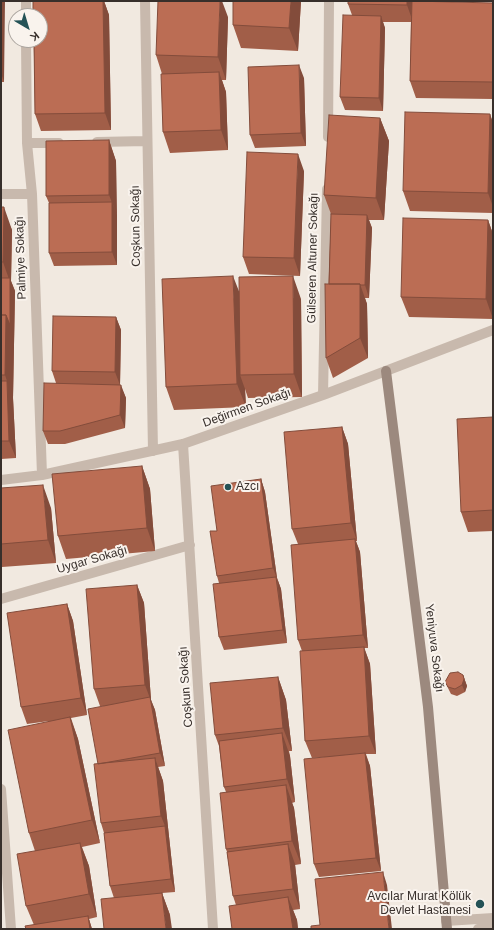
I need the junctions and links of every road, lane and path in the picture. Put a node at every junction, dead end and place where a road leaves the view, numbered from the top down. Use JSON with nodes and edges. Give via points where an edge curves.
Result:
{"nodes":[{"id":1,"x":145,"y":1,"type":"edge"},
{"id":2,"x":329,"y":1,"type":"edge"},
{"id":3,"x":26,"y":48,"type":"edge"},
{"id":4,"x":147,"y":141,"type":"junction"},
{"id":5,"x":72,"y":142,"type":"edge"},
{"id":6,"x":87,"y":142,"type":"edge"},
{"id":7,"x":27,"y":143,"type":"junction"},
{"id":8,"x":328,"y":151,"type":"edge"},
{"id":9,"x":327,"y":182,"type":"edge"},
{"id":10,"x":1,"y":194,"type":"edge"},
{"id":11,"x":32,"y":194,"type":"junction"},
{"id":12,"x":493,"y":330,"type":"edge"},
{"id":13,"x":386,"y":371,"type":"junction"},
{"id":14,"x":323,"y":395,"type":"junction"},
{"id":15,"x":183,"y":444,"type":"junction"},
{"id":16,"x":153,"y":451,"type":"junction"},
{"id":17,"x":42,"y":475,"type":"junction"},
{"id":18,"x":1,"y":480,"type":"edge"},
{"id":19,"x":190,"y":545,"type":"junction"},
{"id":20,"x":1,"y":599,"type":"edge"},
{"id":21,"x":1,"y":789,"type":"edge"},
{"id":22,"x":493,"y":918,"type":"edge"},
{"id":23,"x":447,"y":925,"type":"edge"},
{"id":24,"x":493,"y":928,"type":"edge"},
{"id":25,"x":11,"y":929,"type":"edge"},
{"id":26,"x":214,"y":929,"type":"edge"},
{"id":27,"x":478,"y":929,"type":"edge"}],
"edges":[{"from":1,"to":4,"type":"street","name":"Coşkun Sokağı"},
{"from":2,"to":8,"type":"street"},
{"from":3,"to":7,"type":"street","name":"Palmiye Sokağı"},
{"from":4,"to":6,"type":"street"},
{"from":4,"to":16,"type":"street","name":"Coşkun Sokağı"},
{"from":5,"to":7,"type":"street"},
{"from":7,"to":11,"type":"street","name":"Palmiye Sokağı"},
{"from":9,"to":14,"type":"street","name":"Gülseren Altuner Sokağı"},
{"from":10,"to":11,"type":"street"},
{"from":11,"to":17,"type":"street","name":"Palmiye Sokağı"},
{"from":12,"to":13,"type":"street","name":"Değirmen Sokağı"},
{"from":13,"to":14,"type":"street","name":"Değirmen Sokağı"},
{"from":13,"to":23,"type":"street","name":"Yeniyuva Sokağı","via":[[428,707]]},
{"from":14,"to":15,"type":"street","name":"Değirmen Sokağı"},
{"from":15,"to":16,"type":"street","name":"Değirmen Sokağı"},
{"from":15,"to":19,"type":"street","name":"Coşkun Sokağı"},
{"from":16,"to":17,"type":"street","name":"Değirmen Sokağı"},
{"from":17,"to":18,"type":"street","name":"Değirmen Sokağı"},
{"from":19,"to":20,"type":"street","name":"Uygar Sokağı"},
{"from":19,"to":26,"type":"street","name":"Coşkun Sokağı"},
{"from":21,"to":25,"type":"street"},
{"from":22,"to":23,"type":"street"},
{"from":24,"to":27,"type":"street"}]}
